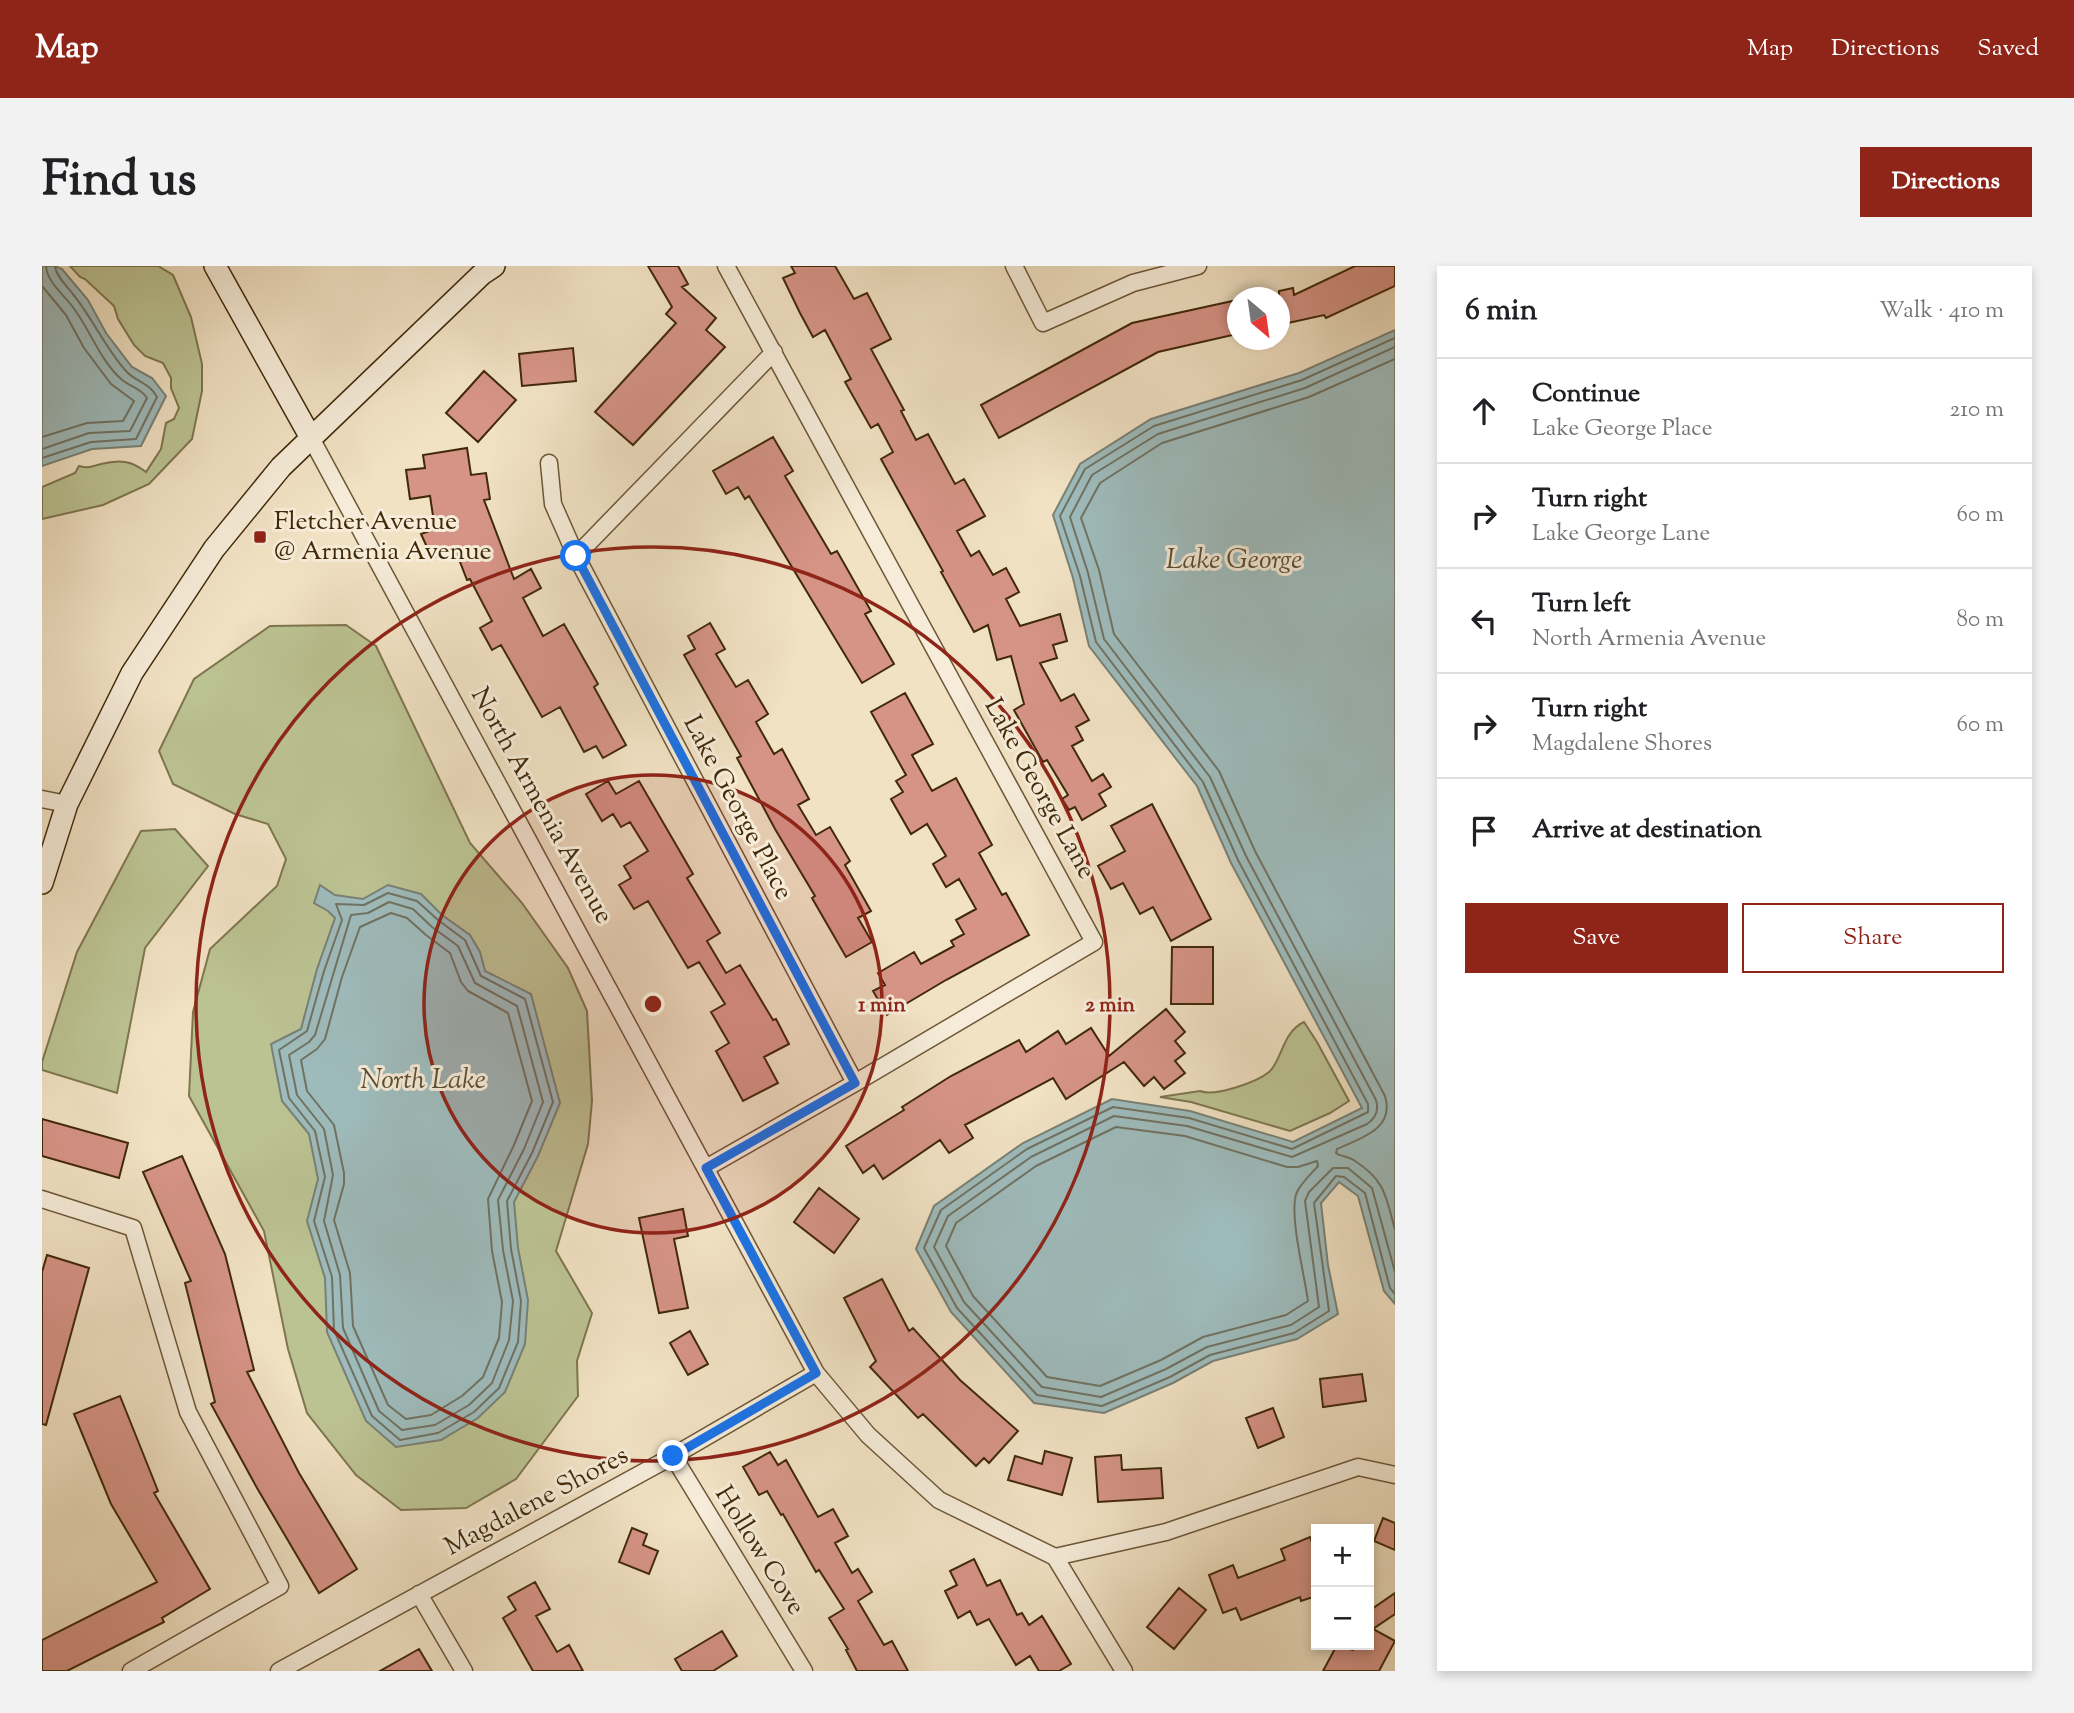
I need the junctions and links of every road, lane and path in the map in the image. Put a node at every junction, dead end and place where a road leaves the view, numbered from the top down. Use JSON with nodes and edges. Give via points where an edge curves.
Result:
{"nodes":[{"id":1,"x":215,"y":266,"type":"edge"},
{"id":2,"x":494,"y":266,"type":"edge"},
{"id":3,"x":726,"y":266,"type":"edge"},
{"id":4,"x":1014,"y":266,"type":"edge"},
{"id":5,"x":1198,"y":266,"type":"edge"},
{"id":6,"x":774,"y":352,"type":"junction"},
{"id":7,"x":311,"y":438,"type":"junction"},
{"id":8,"x":549,"y":463,"type":"dead end"},
{"id":9,"x":576,"y":556,"type":"junction"},
{"id":10,"x":42,"y":799,"type":"edge"},
{"id":11,"x":67,"y":804,"type":"junction"},
{"id":12,"x":42,"y":883,"type":"edge"},
{"id":13,"x":855,"y":1083,"type":"junction"},
{"id":14,"x":706,"y":1168,"type":"junction"},
{"id":15,"x":42,"y":1199,"type":"edge"},
{"id":16,"x":816,"y":1373,"type":"junction"},
{"id":17,"x":673,"y":1456,"type":"junction"},
{"id":18,"x":1395,"y":1475,"type":"edge"},
{"id":19,"x":1055,"y":1557,"type":"junction"},
{"id":20,"x":419,"y":1594,"type":"junction"},
{"id":21,"x":131,"y":1671,"type":"edge"},
{"id":22,"x":279,"y":1671,"type":"edge"},
{"id":23,"x":464,"y":1671,"type":"edge"},
{"id":24,"x":804,"y":1671,"type":"edge"},
{"id":25,"x":1125,"y":1671,"type":"edge"}],
"edges":[{"from":1,"to":7,"type":"main road","name":"North Armenia Avenue"},
{"from":2,"to":7,"type":"main road"},
{"from":3,"to":6,"type":"street","name":"Lake George Lane"},
{"from":4,"to":5,"type":"street","via":[[1043,323],[1133,283]]},
{"from":6,"to":9,"type":"street"},
{"from":6,"to":13,"type":"street","name":"Lake George Lane","via":[[1094,942]]},
{"from":7,"to":11,"type":"main road","via":[[281,467],[214,549],[132,673]]},
{"from":7,"to":14,"type":"street","name":"North Armenia Avenue"},
{"from":8,"to":9,"type":"street","name":"Lake George Place","via":[[553,504]]},
{"from":9,"to":13,"type":"street","name":"Lake George Place"},
{"from":10,"to":11,"type":"street"},
{"from":11,"to":12,"type":"main road"},
{"from":13,"to":14,"type":"street","name":"Lake George Lane"},
{"from":14,"to":16,"type":"street","name":"North Armenia Avenue"},
{"from":15,"to":21,"type":"street","via":[[133,1228],[188,1412],[280,1587]]},
{"from":16,"to":17,"type":"street","name":"Magdalene Shores"},
{"from":16,"to":19,"type":"street","name":"North Armenia Avenue","via":[[868,1435],[939,1500]]},
{"from":17,"to":20,"type":"street","name":"Magdalene Shores"},
{"from":17,"to":24,"type":"street","name":"Hollow Cove"},
{"from":18,"to":19,"type":"street","via":[[1358,1467],[1166,1532]]},
{"from":19,"to":25,"type":"street"},
{"from":20,"to":22,"type":"street","name":"Magdalene Shores"},
{"from":20,"to":23,"type":"street"}]}
